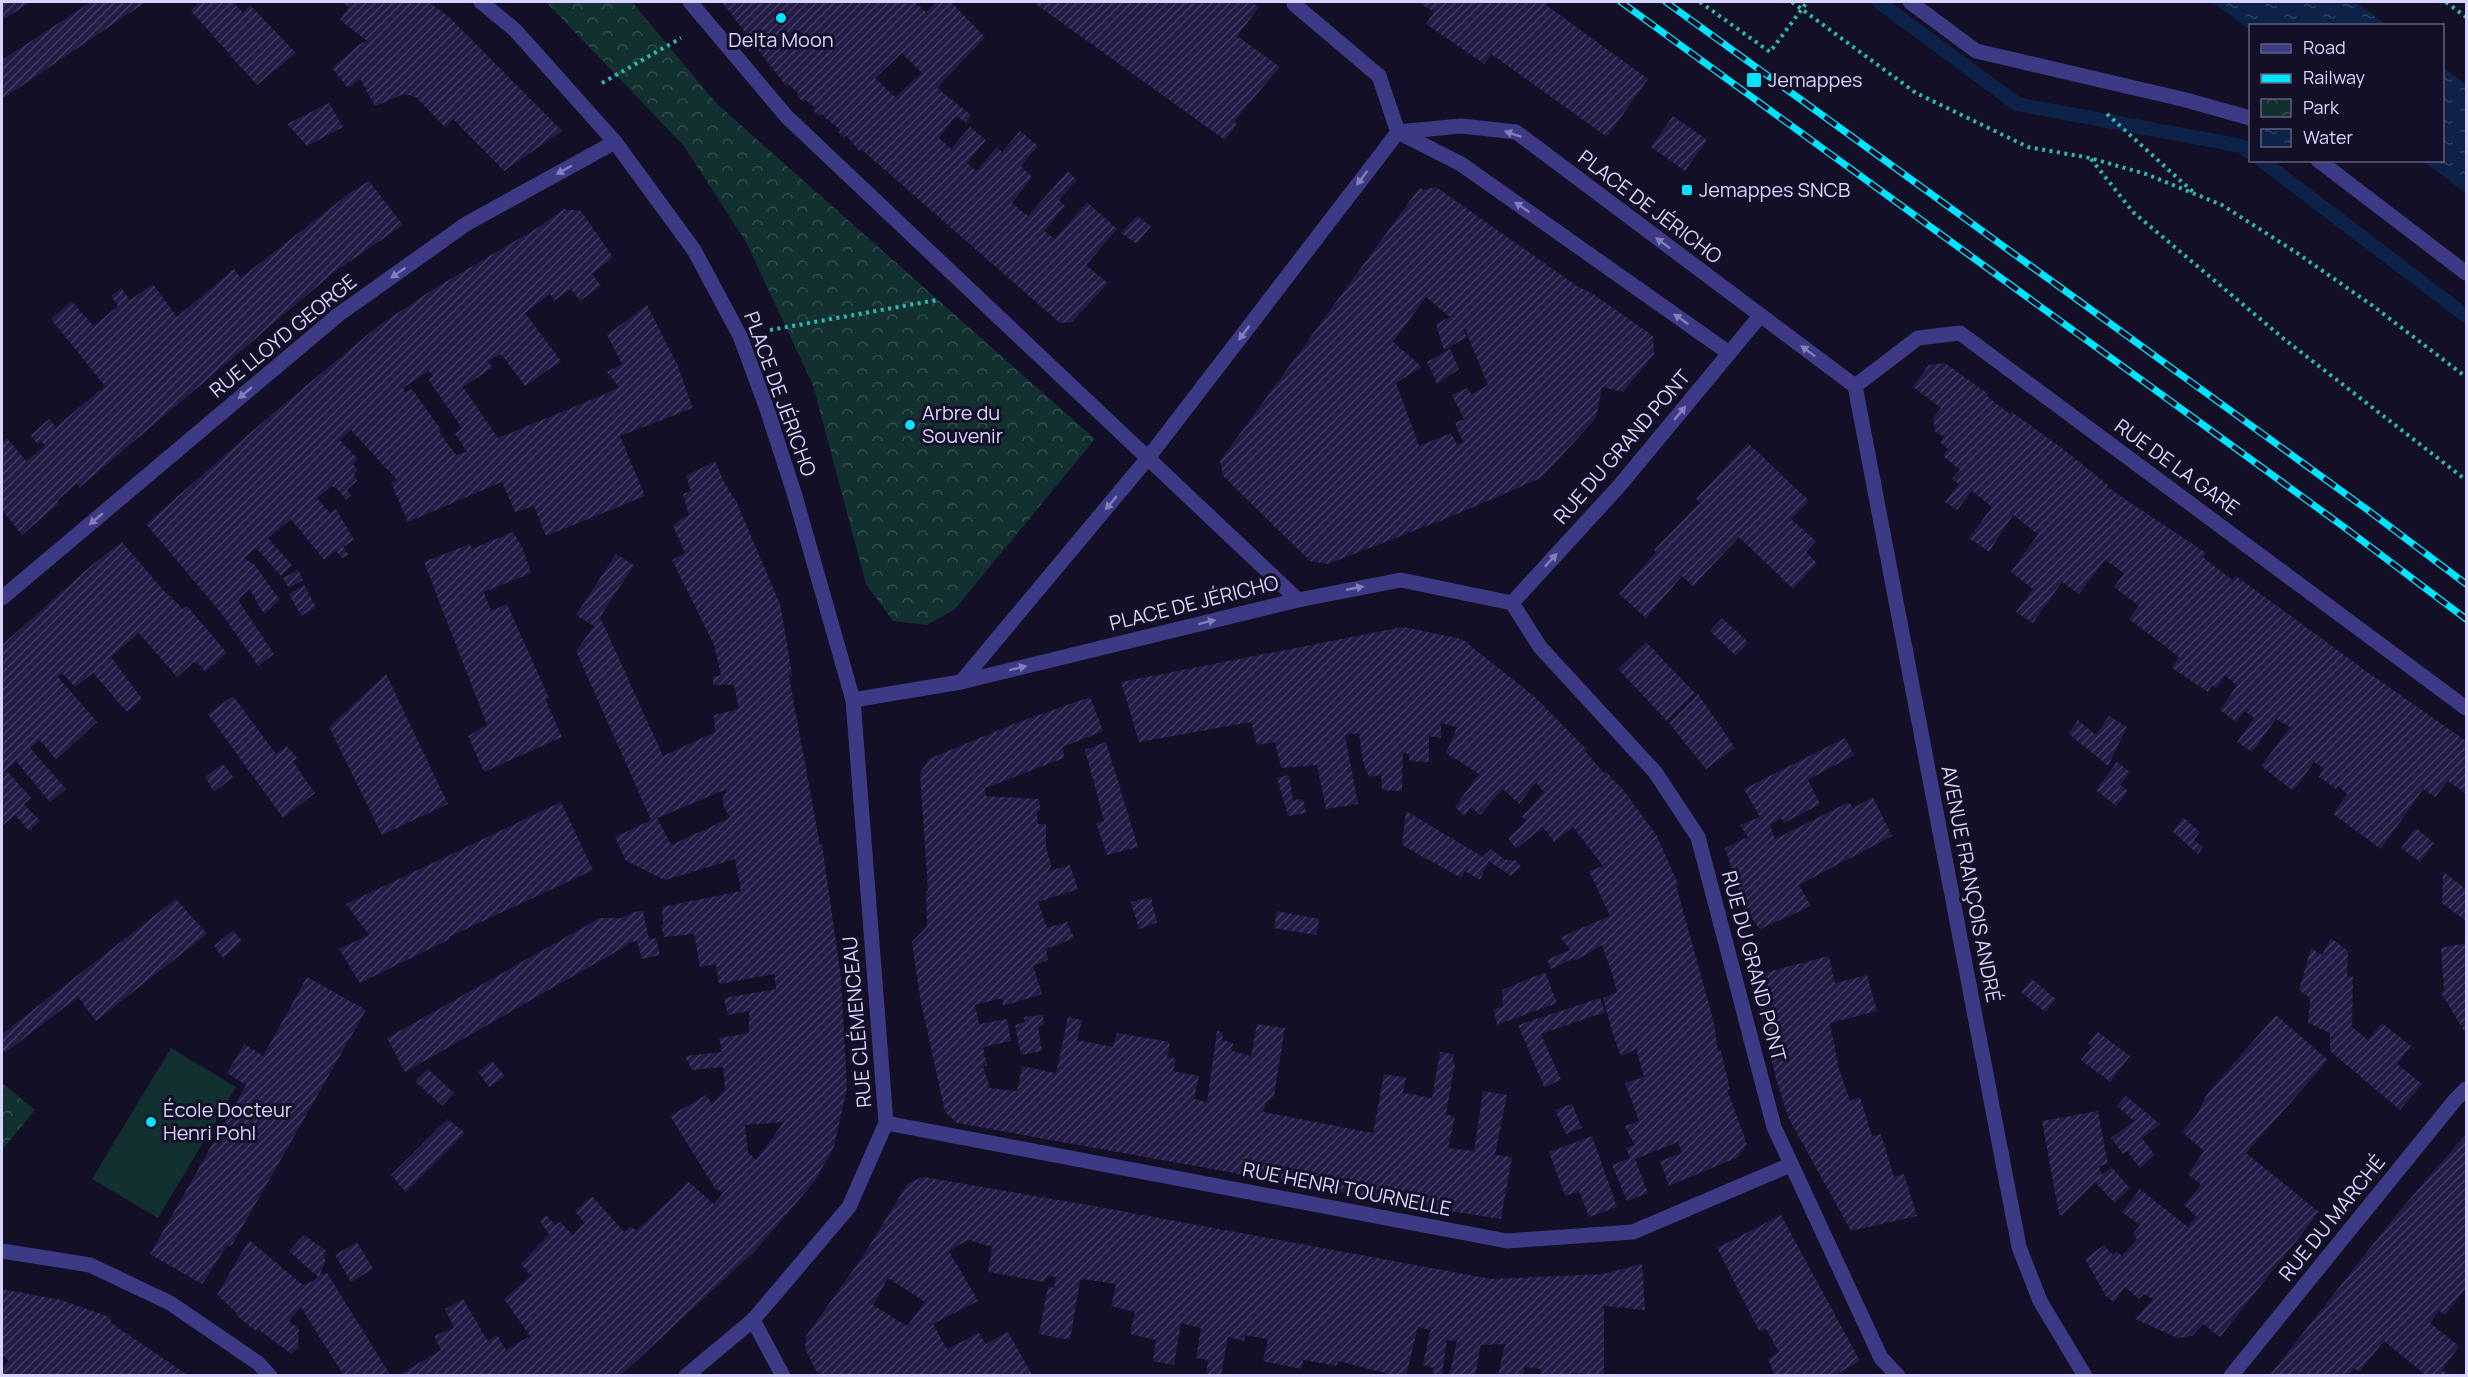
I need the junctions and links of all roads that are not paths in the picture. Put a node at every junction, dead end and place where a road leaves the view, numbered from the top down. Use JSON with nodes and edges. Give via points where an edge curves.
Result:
{"nodes":[{"id":1,"x":481,"y":2,"type":"edge"},
{"id":2,"x":690,"y":2,"type":"edge"},
{"id":3,"x":1910,"y":2,"type":"edge"},
{"id":4,"x":1294,"y":4,"type":"dead end"},
{"id":5,"x":2249,"y":118,"type":"edge"},
{"id":6,"x":1398,"y":132,"type":"junction"},
{"id":7,"x":615,"y":142,"type":"junction"},
{"id":8,"x":2321,"y":162,"type":"edge"},
{"id":9,"x":2466,"y":273,"type":"edge"},
{"id":10,"x":1760,"y":316,"type":"junction"},
{"id":11,"x":1729,"y":353,"type":"junction"},
{"id":12,"x":1854,"y":386,"type":"junction"},
{"id":13,"x":1148,"y":458,"type":"junction"},
{"id":14,"x":2,"y":598,"type":"edge"},
{"id":15,"x":1298,"y":600,"type":"junction"},
{"id":16,"x":1512,"y":603,"type":"junction"},
{"id":17,"x":961,"y":682,"type":"junction"},
{"id":18,"x":853,"y":700,"type":"junction"},
{"id":19,"x":2466,"y":708,"type":"edge"},
{"id":20,"x":2466,"y":1089,"type":"edge"},
{"id":21,"x":886,"y":1123,"type":"junction"},
{"id":22,"x":1790,"y":1165,"type":"junction"},
{"id":23,"x":2,"y":1251,"type":"edge"},
{"id":24,"x":753,"y":1320,"type":"junction"},
{"id":25,"x":270,"y":1376,"type":"edge"},
{"id":26,"x":686,"y":1376,"type":"edge"},
{"id":27,"x":783,"y":1376,"type":"edge"},
{"id":28,"x":1898,"y":1376,"type":"edge"},
{"id":29,"x":2085,"y":1376,"type":"edge"},
{"id":30,"x":2231,"y":1376,"type":"edge"}],
"edges":[{"from":1,"to":7,"type":"street","name":"PLACE DE JÉRICHO","via":[[515,30]]},
{"from":2,"to":13,"type":"street","via":[[787,117]]},
{"from":3,"to":5,"type":"street","via":[[1976,51]]},
{"from":4,"to":6,"type":"street","via":[[1379,76]]},
{"from":10,"to":6,"type":"street","name":"PLACE DE JÉRICHO","one_way":true,"via":[[1516,132],[1461,126]]},
{"from":11,"to":6,"type":"street","one_way":true,"via":[[1461,164]]},
{"from":6,"to":13,"type":"street","one_way":true},
{"from":7,"to":14,"type":"street","name":"RUE LLOYD GEORGE","one_way":true,"via":[[466,224],[338,315]]},
{"from":7,"to":18,"type":"street","name":"PLACE DE JÉRICHO","via":[[694,250],[740,336],[795,496]]},
{"from":8,"to":9,"type":"street"},
{"from":10,"to":11,"type":"street","name":"RUE DU GRAND PONT"},
{"from":12,"to":10,"type":"street","name":"PLACE DE JÉRICHO","one_way":true},
{"from":16,"to":11,"type":"street","name":"RUE DU GRAND PONT","one_way":true,"via":[[1620,485]]},
{"from":12,"to":19,"type":"street","name":"RUE DE LA GARE","via":[[1918,338],[1960,333]]},
{"from":12,"to":29,"type":"street","name":"AVENUE FRANÇOIS ANDRÉ","via":[[2019,1247],[2040,1301]]},
{"from":13,"to":15,"type":"street"},
{"from":13,"to":17,"type":"street","one_way":true},
{"from":15,"to":16,"type":"street","one_way":true,"via":[[1401,580]]},
{"from":17,"to":15,"type":"street","name":"PLACE DE JÉRICHO","one_way":true},
{"from":16,"to":22,"type":"street","name":"RUE DU GRAND PONT","via":[[1540,647],[1655,772],[1698,837],[1774,1128]]},
{"from":17,"to":18,"type":"street","name":"PLACE DE JÉRICHO"},
{"from":18,"to":21,"type":"street","name":"RUE CLÉMENCEAU"},
{"from":20,"to":30,"type":"street","name":"RUE DU MARCHÉ"},
{"from":21,"to":22,"type":"street","name":"RUE HENRI TOURNELLE","via":[[1507,1241],[1633,1232]]},
{"from":21,"to":24,"type":"street","name":"RUE CLÉMENCEAU","via":[[849,1208]]},
{"from":22,"to":28,"type":"street","name":"RUE DU GRAND PONT","via":[[1881,1358]]},
{"from":23,"to":25,"type":"street","via":[[90,1265],[170,1303],[258,1363]]},
{"from":24,"to":26,"type":"street","name":"RUE CLÉMENCEAU"},
{"from":24,"to":27,"type":"street"}]}
